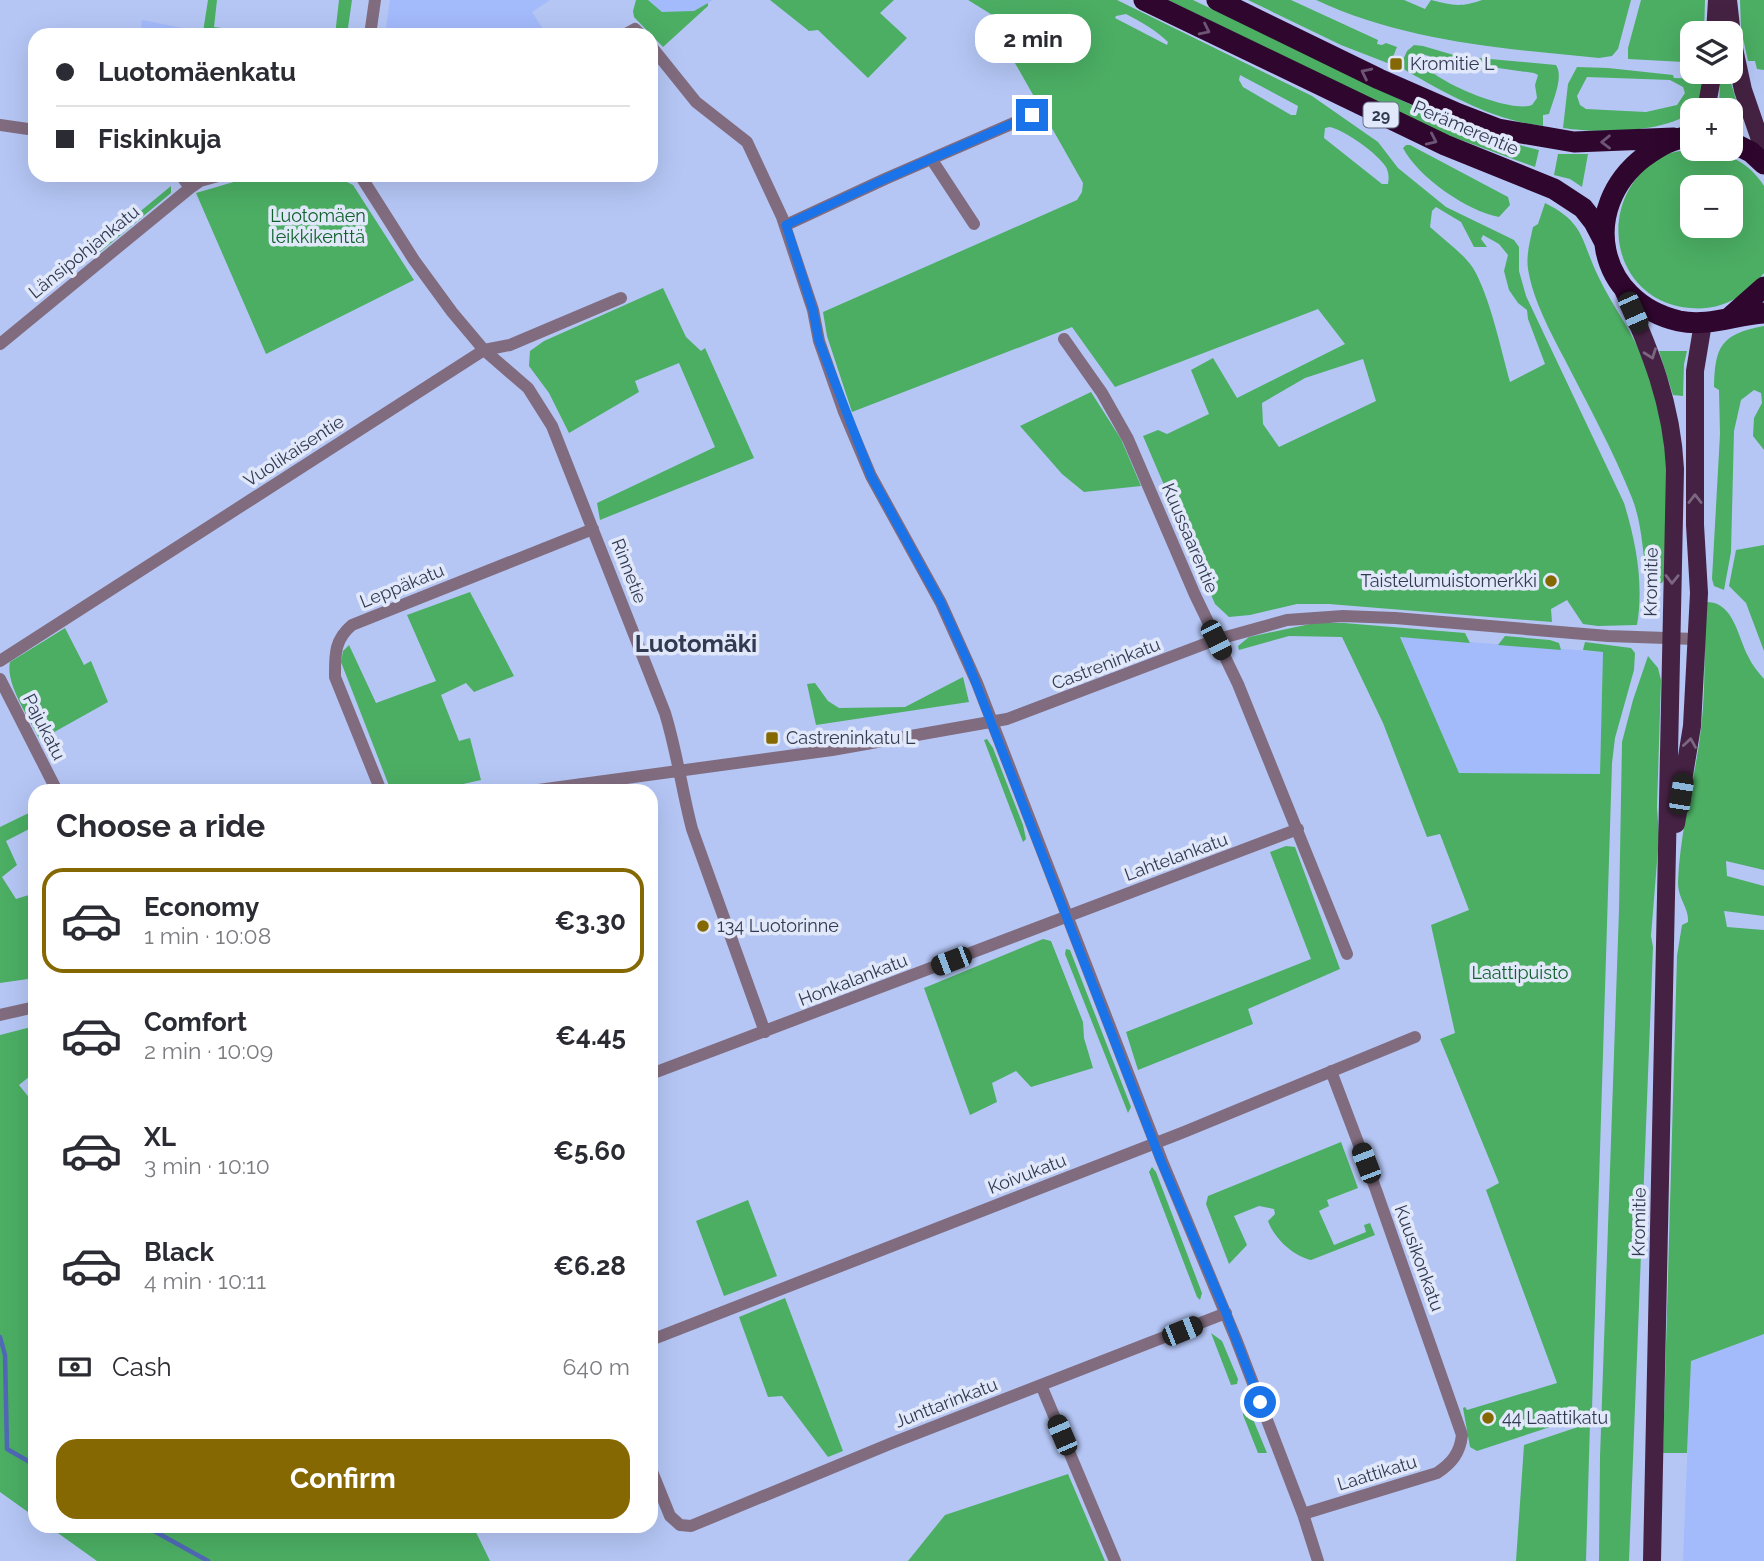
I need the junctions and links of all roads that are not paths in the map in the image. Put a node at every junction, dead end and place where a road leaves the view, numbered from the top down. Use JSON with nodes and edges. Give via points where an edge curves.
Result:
{"nodes":[{"id":1,"x":375,"y":0,"type":"edge"},
{"id":2,"x":1144,"y":0,"type":"edge"},
{"id":3,"x":1217,"y":0,"type":"edge"},
{"id":4,"x":1717,"y":0,"type":"edge"},
{"id":5,"x":1728,"y":0,"type":"edge"},
{"id":6,"x":1716,"y":21,"type":"edge"},
{"id":7,"x":371,"y":28,"type":"edge"},
{"id":8,"x":658,"y":55,"type":"edge"},
{"id":9,"x":1032,"y":115,"type":"dead end"},
{"id":10,"x":0,"y":125,"type":"edge"},
{"id":11,"x":28,"y":129,"type":"edge"},
{"id":12,"x":1680,"y":136,"type":"edge"},
{"id":13,"x":1680,"y":140,"type":"edge"},
{"id":14,"x":1743,"y":148,"type":"edge"},
{"id":15,"x":1764,"y":151,"type":"edge"},
{"id":16,"x":932,"y":160,"type":"junction"},
{"id":17,"x":1764,"y":164,"type":"edge"},
{"id":18,"x":186,"y":182,"type":"edge"},
{"id":19,"x":199,"y":182,"type":"edge"},
{"id":20,"x":364,"y":182,"type":"edge"},
{"id":21,"x":190,"y":188,"type":"junction"},
{"id":22,"x":974,"y":224,"type":"dead end"},
{"id":23,"x":786,"y":225,"type":"junction"},
{"id":24,"x":1604,"y":241,"type":"junction"},
{"id":25,"x":1764,"y":287,"type":"edge"},
{"id":26,"x":1624,"y":292,"type":"junction"},
{"id":27,"x":621,"y":298,"type":"dead end"},
{"id":28,"x":1764,"y":313,"type":"edge"},
{"id":29,"x":1726,"y":320,"type":"junction"},
{"id":30,"x":1703,"y":323,"type":"junction"},
{"id":31,"x":1064,"y":339,"type":"dead end"},
{"id":32,"x":0,"y":344,"type":"edge"},
{"id":33,"x":484,"y":350,"type":"junction"},
{"id":34,"x":593,"y":529,"type":"junction"},
{"id":35,"x":1671,"y":639,"type":"junction"},
{"id":36,"x":1695,"y":639,"type":"junction"},
{"id":37,"x":1216,"y":640,"type":"junction"},
{"id":38,"x":0,"y":661,"type":"edge"},
{"id":39,"x":0,"y":679,"type":"edge"},
{"id":40,"x":991,"y":722,"type":"junction"},
{"id":41,"x":680,"y":771,"type":"junction"},
{"id":42,"x":53,"y":784,"type":"edge"},
{"id":43,"x":378,"y":784,"type":"edge"},
{"id":44,"x":583,"y":784,"type":"edge"},
{"id":45,"x":1298,"y":829,"type":"junction"},
{"id":46,"x":1667,"y":883,"type":"junction"},
{"id":47,"x":1067,"y":915,"type":"junction"},
{"id":48,"x":1347,"y":954,"type":"dead end"},
{"id":49,"x":28,"y":1009,"type":"edge"},
{"id":50,"x":0,"y":1015,"type":"edge"},
{"id":51,"x":765,"y":1032,"type":"junction"},
{"id":52,"x":1415,"y":1037,"type":"dead end"},
{"id":53,"x":658,"y":1071,"type":"edge"},
{"id":54,"x":1331,"y":1072,"type":"junction"},
{"id":55,"x":1155,"y":1143,"type":"junction"},
{"id":56,"x":1226,"y":1313,"type":"junction"},
{"id":57,"x":658,"y":1337,"type":"edge"},
{"id":58,"x":1041,"y":1385,"type":"junction"},
{"id":59,"x":1455,"y":1457,"type":"joint"},
{"id":60,"x":658,"y":1486,"type":"edge"},
{"id":61,"x":1303,"y":1514,"type":"junction"},
{"id":62,"x":1115,"y":1561,"type":"edge"},
{"id":63,"x":1318,"y":1561,"type":"edge"},
{"id":64,"x":1652,"y":1561,"type":"edge"}],
"edges":[{"from":1,"to":7,"type":"street"},
{"from":2,"to":24,"type":"highway","name":"Perämerentie","number":"29","one_way":true,"via":[[1445,145],[1554,189],[1583,208]]},
{"from":12,"to":3,"type":"highway","name":"Perämerentie","number":"29","one_way":true,"via":[[1574,142],[1498,129],[1379,79]]},
{"from":4,"to":6,"type":"main road"},
{"from":5,"to":15,"type":"main road","via":[[1742,90]]},
{"from":8,"to":23,"type":"street","via":[[696,102],[747,142]]},
{"from":9,"to":16,"type":"street"},
{"from":10,"to":11,"type":"street"},
{"from":13,"to":24,"type":"highway","number":"29","via":[[1642,159],[1625,174],[1605,212]]},
{"from":14,"to":17,"type":"highway"},
{"from":16,"to":22,"type":"street"},
{"from":16,"to":23,"type":"street"},
{"from":18,"to":21,"type":"street"},
{"from":19,"to":21,"type":"street","name":"Länsipohjankatu"},
{"from":20,"to":33,"type":"street","name":"Rinnetie","via":[[414,260]]},
{"from":21,"to":32,"type":"street","name":"Länsipohjankatu"},
{"from":23,"to":40,"type":"street","via":[[819,341],[871,476],[948,616]]},
{"from":24,"to":26,"type":"highway","number":"29"},
{"from":25,"to":29,"type":"highway"},
{"from":26,"to":30,"type":"highway","via":[[1662,316]]},
{"from":26,"to":35,"type":"main road","name":"Kromitie","one_way":true,"via":[[1651,353],[1673,433]]},
{"from":27,"to":33,"type":"street","name":"Vuolikaisentie","via":[[510,345]]},
{"from":28,"to":29,"type":"highway"},
{"from":29,"to":30,"type":"highway"},
{"from":36,"to":30,"type":"main road","name":"Kromitie","one_way":true,"via":[[1699,593],[1695,371]]},
{"from":31,"to":37,"type":"street","name":"Kuussaarentie","via":[[1128,439]]},
{"from":33,"to":34,"type":"street","name":"Rinnetie","via":[[528,388],[552,426]]},
{"from":33,"to":38,"type":"street","name":"Vuolikaisentie"},
{"from":34,"to":41,"type":"street","name":"Rinnetie","via":[[665,713]]},
{"from":34,"to":43,"type":"street","name":"Leppäkatu","via":[[360,622],[341,635],[335,677]]},
{"from":35,"to":36,"type":"street","name":"Castreninkatu"},
{"from":35,"to":37,"type":"street","name":"Castreninkatu","via":[[1343,616],[1287,620]]},
{"from":35,"to":46,"type":"main road","name":"Kromitie"},
{"from":46,"to":36,"type":"main road","name":"Kromitie","one_way":true,"via":[[1692,726]]},
{"from":37,"to":40,"type":"street","name":"Castreninkatu","via":[[1068,698]]},
{"from":37,"to":45,"type":"street","name":"Kuussaarentie"},
{"from":39,"to":42,"type":"street","name":"Pajukatu"},
{"from":40,"to":41,"type":"street","name":"Castreninkatu"},
{"from":40,"to":47,"type":"street"},
{"from":41,"to":44,"type":"street","name":"Castreninkatu"},
{"from":41,"to":51,"type":"street","name":"Rinnetie","via":[[692,829]]},
{"from":45,"to":47,"type":"street","name":"Lahtelankatu"},
{"from":45,"to":48,"type":"street","name":"Kuussaarentie"},
{"from":46,"to":64,"type":"main road","name":"Kromitie"},
{"from":47,"to":51,"type":"street","name":"Honkalankatu"},
{"from":47,"to":55,"type":"street"},
{"from":49,"to":50,"type":"street"},
{"from":51,"to":53,"type":"street","name":"Honkalankatu"},
{"from":52,"to":54,"type":"street","name":"Koivukatu"},
{"from":54,"to":55,"type":"street","name":"Koivukatu"},
{"from":54,"to":59,"type":"street","name":"Kuusikonkatu","via":[[1453,1407],[1462,1435]]},
{"from":55,"to":56,"type":"street"},
{"from":55,"to":57,"type":"street","name":"Koivukatu"},
{"from":56,"to":58,"type":"street","name":"Junttarinkatu"},
{"from":56,"to":61,"type":"street"},
{"from":58,"to":60,"type":"street","name":"Junttarinkatu","via":[[691,1526],[680,1525],[670,1516]]},
{"from":58,"to":62,"type":"street"},
{"from":59,"to":61,"type":"street","name":"Laattikatu","via":[[1437,1473]]},
{"from":61,"to":63,"type":"street"}]}
